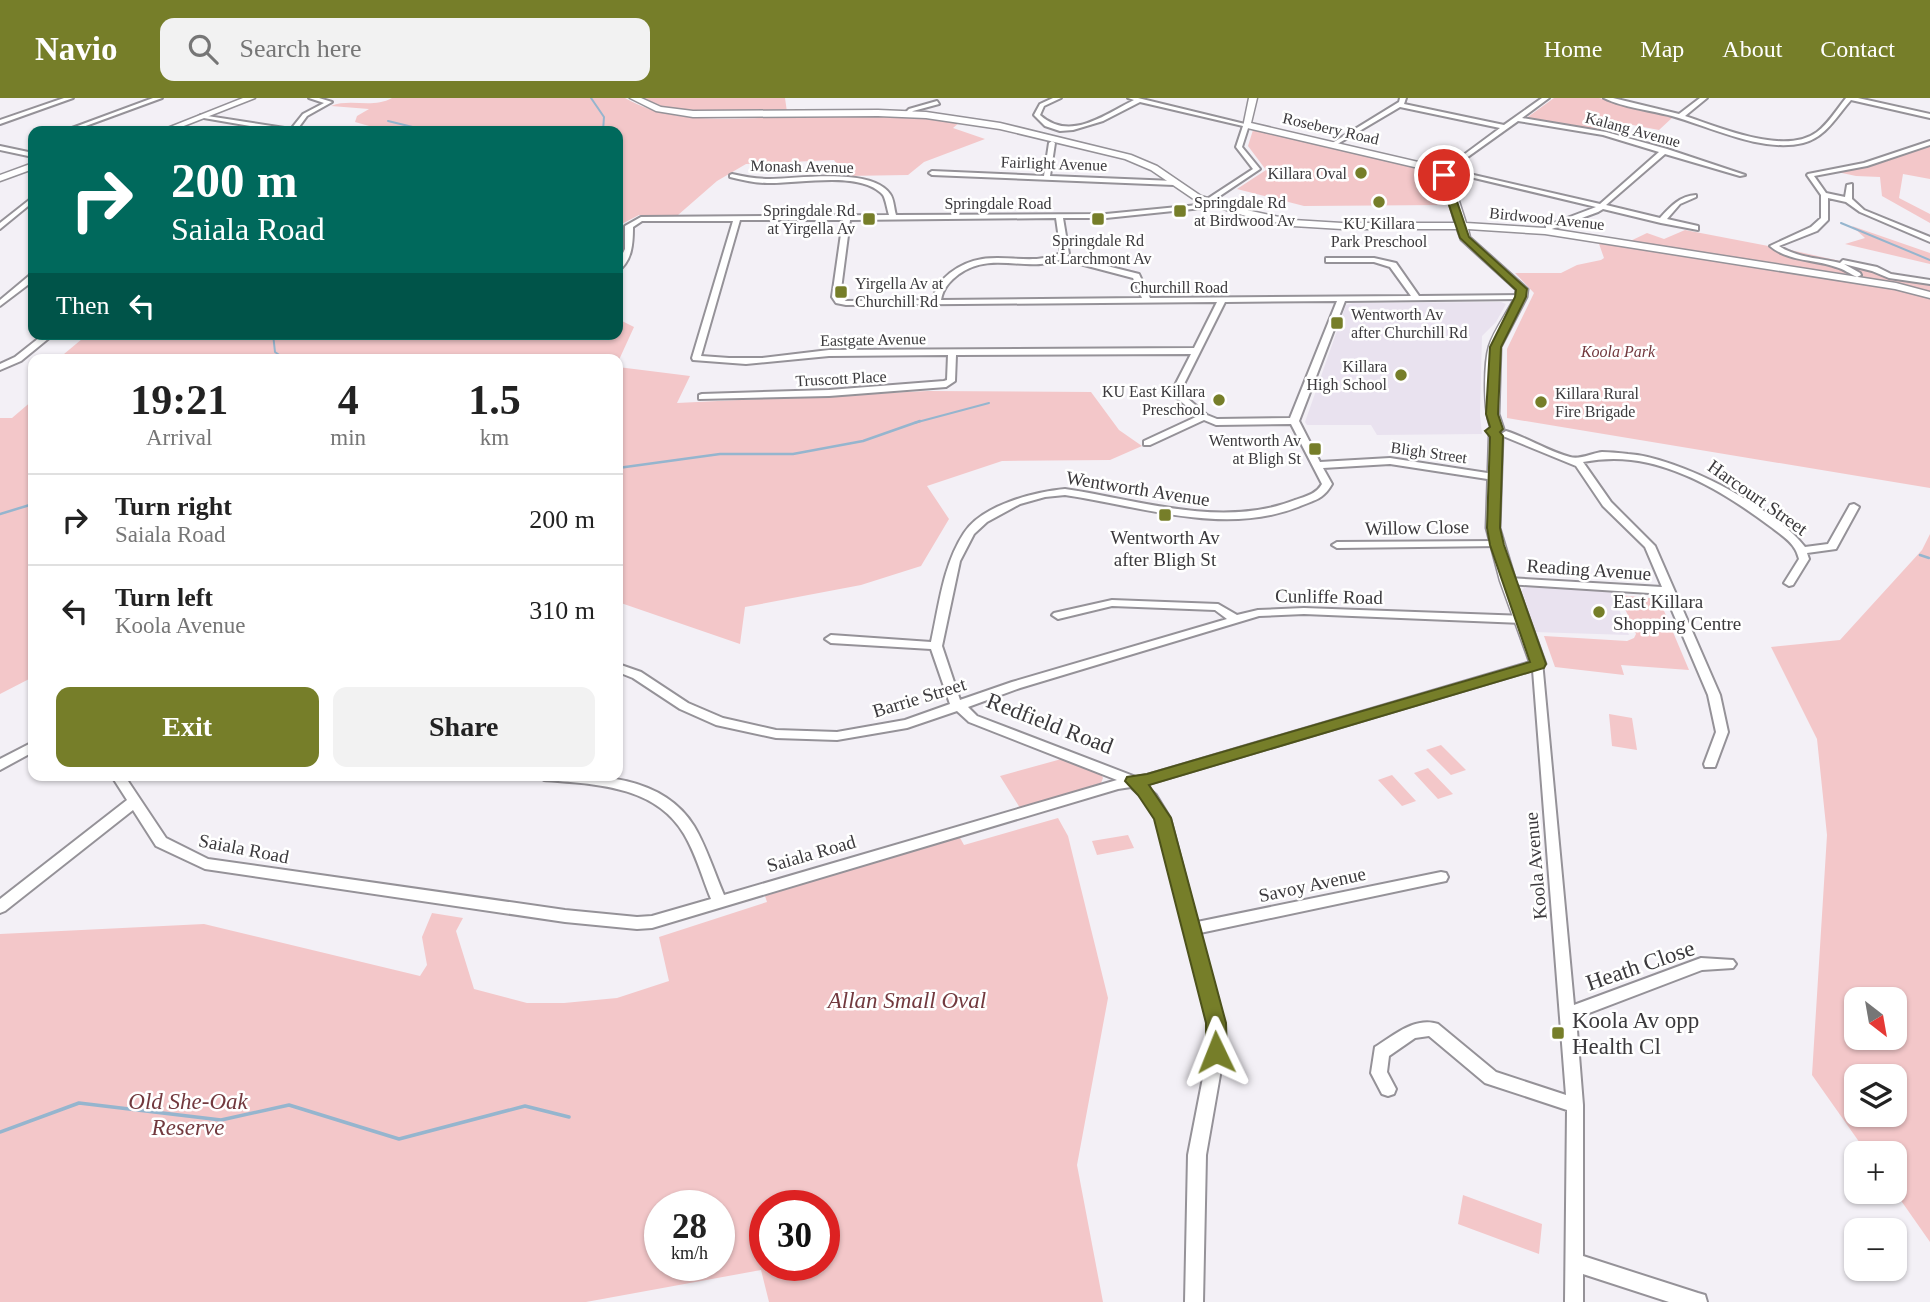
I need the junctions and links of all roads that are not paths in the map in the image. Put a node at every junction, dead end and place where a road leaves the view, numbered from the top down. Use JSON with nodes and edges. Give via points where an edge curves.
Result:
{"nodes":[{"id":1,"x":70,"y":98,"type":"edge"},
{"id":2,"x":159,"y":98,"type":"edge"},
{"id":3,"x":251,"y":98,"type":"edge"},
{"id":4,"x":312,"y":98,"type":"edge"},
{"id":5,"x":634,"y":98,"type":"edge"},
{"id":6,"x":1058,"y":98,"type":"edge"},
{"id":7,"x":1253,"y":98,"type":"edge"},
{"id":8,"x":1535,"y":98,"type":"edge"},
{"id":9,"x":1607,"y":98,"type":"edge"},
{"id":10,"x":1704,"y":98,"type":"edge"},
{"id":11,"x":1849,"y":98,"type":"edge"},
{"id":12,"x":1898,"y":98,"type":"edge"},
{"id":13,"x":1135,"y":99,"type":"edge"},
{"id":14,"x":1545,"y":99,"type":"edge"},
{"id":15,"x":1401,"y":101,"type":"edge"},
{"id":16,"x":937,"y":103,"type":"dead end"},
{"id":17,"x":1891,"y":105,"type":"junction"},
{"id":18,"x":908,"y":114,"type":"junction"},
{"id":19,"x":1930,"y":116,"type":"edge"},
{"id":20,"x":201,"y":117,"type":"junction"},
{"id":21,"x":1680,"y":117,"type":"junction"},
{"id":22,"x":1516,"y":119,"type":"junction"},
{"id":23,"x":0,"y":121,"type":"edge"},
{"id":24,"x":1246,"y":125,"type":"junction"},
{"id":25,"x":81,"y":126,"type":"edge"},
{"id":26,"x":177,"y":126,"type":"edge"},
{"id":27,"x":259,"y":126,"type":"edge"},
{"id":28,"x":295,"y":126,"type":"edge"},
{"id":29,"x":1680,"y":126,"type":"dead end"},
{"id":30,"x":1504,"y":127,"type":"junction"},
{"id":31,"x":1750,"y":138,"type":"junction"},
{"id":32,"x":1052,"y":143,"type":"dead end"},
{"id":33,"x":1930,"y":143,"type":"edge"},
{"id":34,"x":1332,"y":145,"type":"junction"},
{"id":35,"x":26,"y":146,"type":"dead end"},
{"id":36,"x":0,"y":148,"type":"edge"},
{"id":37,"x":1665,"y":150,"type":"junction"},
{"id":38,"x":13,"y":151,"type":"junction"},
{"id":39,"x":28,"y":154,"type":"edge"},
{"id":40,"x":28,"y":168,"type":"edge"},
{"id":41,"x":1446,"y":171,"type":"junction"},
{"id":42,"x":932,"y":173,"type":"dead end"},
{"id":43,"x":1742,"y":175,"type":"dead end"},
{"id":44,"x":732,"y":176,"type":"dead end"},
{"id":45,"x":1047,"y":177,"type":"junction"},
{"id":46,"x":0,"y":178,"type":"edge"},
{"id":47,"x":1174,"y":183,"type":"junction"},
{"id":48,"x":1850,"y":185,"type":"dead end"},
{"id":49,"x":1824,"y":195,"type":"junction"},
{"id":50,"x":1694,"y":196,"type":"dead end"},
{"id":51,"x":1848,"y":200,"type":"junction"},
{"id":52,"x":1207,"y":201,"type":"junction"},
{"id":53,"x":28,"y":203,"type":"edge"},
{"id":54,"x":1600,"y":207,"type":"junction"},
{"id":55,"x":892,"y":217,"type":"junction"},
{"id":56,"x":1059,"y":217,"type":"junction"},
{"id":57,"x":737,"y":218,"type":"junction"},
{"id":58,"x":846,"y":218,"type":"junction"},
{"id":59,"x":647,"y":219,"type":"joint"},
{"id":60,"x":1661,"y":221,"type":"junction"},
{"id":61,"x":1461,"y":226,"type":"junction"},
{"id":62,"x":0,"y":227,"type":"edge"},
{"id":63,"x":1549,"y":228,"type":"dead end"},
{"id":64,"x":1695,"y":228,"type":"dead end"},
{"id":65,"x":1930,"y":240,"type":"edge"},
{"id":66,"x":1063,"y":257,"type":"junction"},
{"id":67,"x":1801,"y":258,"type":"junction"},
{"id":68,"x":623,"y":260,"type":"edge"},
{"id":69,"x":1329,"y":260,"type":"dead end"},
{"id":70,"x":1857,"y":275,"type":"dead end"},
{"id":71,"x":28,"y":281,"type":"edge"},
{"id":72,"x":1930,"y":282,"type":"edge"},
{"id":73,"x":1930,"y":294,"type":"edge"},
{"id":74,"x":1521,"y":297,"type":"junction"},
{"id":75,"x":1416,"y":298,"type":"junction"},
{"id":76,"x":1341,"y":300,"type":"junction"},
{"id":77,"x":1147,"y":301,"type":"junction"},
{"id":78,"x":1222,"y":301,"type":"junction"},
{"id":79,"x":937,"y":303,"type":"junction"},
{"id":80,"x":0,"y":304,"type":"edge"},
{"id":81,"x":42,"y":340,"type":"edge"},
{"id":82,"x":1196,"y":351,"type":"junction"},
{"id":83,"x":952,"y":352,"type":"junction"},
{"id":84,"x":0,"y":367,"type":"edge"},
{"id":85,"x":702,"y":397,"type":"dead end"},
{"id":86,"x":1204,"y":417,"type":"junction"},
{"id":87,"x":1294,"y":421,"type":"junction"},
{"id":88,"x":1500,"y":433,"type":"junction"},
{"id":89,"x":1147,"y":443,"type":"dead end"},
{"id":90,"x":1574,"y":461,"type":"junction"},
{"id":91,"x":1317,"y":465,"type":"junction"},
{"id":92,"x":1494,"y":477,"type":"junction"},
{"id":93,"x":1854,"y":507,"type":"dead end"},
{"id":94,"x":1497,"y":544,"type":"junction"},
{"id":95,"x":1337,"y":545,"type":"dead end"},
{"id":96,"x":1803,"y":550,"type":"junction"},
{"id":97,"x":1508,"y":580,"type":"junction"},
{"id":98,"x":1789,"y":583,"type":"dead end"},
{"id":99,"x":1668,"y":591,"type":"junction"},
{"id":100,"x":1058,"y":615,"type":"dead end"},
{"id":101,"x":1235,"y":620,"type":"junction"},
{"id":102,"x":1522,"y":620,"type":"junction"},
{"id":103,"x":831,"y":639,"type":"dead end"},
{"id":104,"x":936,"y":646,"type":"junction"},
{"id":105,"x":1538,"y":664,"type":"junction"},
{"id":106,"x":623,"y":670,"type":"edge"},
{"id":107,"x":958,"y":706,"type":"junction"},
{"id":108,"x":28,"y":749,"type":"edge"},
{"id":109,"x":1710,"y":764,"type":"dead end"},
{"id":110,"x":0,"y":765,"type":"edge"},
{"id":111,"x":121,"y":781,"type":"edge"},
{"id":112,"x":602,"y":781,"type":"edge"},
{"id":113,"x":1133,"y":781,"type":"junction"},
{"id":114,"x":135,"y":801,"type":"junction"},
{"id":115,"x":1441,"y":877,"type":"dead end"},
{"id":116,"x":719,"y":901,"type":"junction"},
{"id":117,"x":0,"y":907,"type":"edge"},
{"id":118,"x":1192,"y":929,"type":"junction"},
{"id":119,"x":1728,"y":964,"type":"dead end"},
{"id":120,"x":1569,"y":1014,"type":"junction"},
{"id":121,"x":1388,"y":1089,"type":"dead end"},
{"id":122,"x":1575,"y":1105,"type":"junction"},
{"id":123,"x":1575,"y":1262,"type":"junction"},
{"id":124,"x":1194,"y":1302,"type":"edge"},
{"id":125,"x":1574,"y":1302,"type":"edge"},
{"id":126,"x":1698,"y":1302,"type":"edge"}],
"edges":[{"from":1,"to":23,"type":"street"},
{"from":2,"to":25,"type":"street"},
{"from":3,"to":20,"type":"main road"},
{"from":4,"to":28,"type":"street","via":[[329,102]]},
{"from":5,"to":18,"type":"main road","name":"Birdwood Avenue","via":[[692,114]]},
{"from":6,"to":13,"type":"street","via":[[1042,105],[1037,115],[1051,126],[1069,131]]},
{"from":7,"to":24,"type":"main road","name":"Springdale Road"},
{"from":8,"to":14,"type":"street"},
{"from":9,"to":21,"type":"street"},
{"from":10,"to":21,"type":"street"},
{"from":11,"to":17,"type":"street"},
{"from":11,"to":31,"type":"street","via":[[1812,137],[1783,141]]},
{"from":12,"to":17,"type":"street"},
{"from":13,"to":24,"type":"street","name":"Rosebery Road"},
{"from":14,"to":22,"type":"street"},
{"from":15,"to":30,"type":"street"},
{"from":15,"to":34,"type":"street"},
{"from":16,"to":18,"type":"street"},
{"from":17,"to":19,"type":"street"},
{"from":18,"to":47,"type":"main road","name":"Birdwood Avenue","via":[[1000,126],[1100,149],[1147,165]]},
{"from":20,"to":26,"type":"main road"},
{"from":20,"to":27,"type":"street"},
{"from":21,"to":31,"type":"street"},
{"from":22,"to":30,"type":"street"},
{"from":22,"to":37,"type":"street","name":"Kalang Avenue","via":[[1604,133]]},
{"from":24,"to":34,"type":"main road","name":"Rosebery Road"},
{"from":24,"to":52,"type":"street","name":"Springdale Road","via":[[1239,147],[1257,169]]},
{"from":29,"to":31,"type":"street"},
{"from":30,"to":41,"type":"street"},
{"from":32,"to":45,"type":"street"},
{"from":33,"to":49,"type":"street","via":[[1865,165],[1812,173],[1810,177]]},
{"from":34,"to":41,"type":"main road","name":"Rosebery Road"},
{"from":35,"to":38,"type":"street"},
{"from":36,"to":38,"type":"street"},
{"from":37,"to":43,"type":"street","name":"Kalang Avenue"},
{"from":37,"to":54,"type":"street"},
{"from":38,"to":39,"type":"street"},
{"from":40,"to":46,"type":"main road"},
{"from":41,"to":54,"type":"street","name":"Rosebery Road"},
{"from":41,"to":61,"type":"main road"},
{"from":42,"to":45,"type":"street","name":"Fairlight Avenue"},
{"from":44,"to":55,"type":"street","name":"Monash Avenue","via":[[872,184],[887,195]]},
{"from":45,"to":47,"type":"street","name":"Fairlight Avenue"},
{"from":47,"to":52,"type":"main road","name":"Birdwood Avenue"},
{"from":48,"to":51,"type":"street"},
{"from":49,"to":51,"type":"street"},
{"from":49,"to":67,"type":"street","via":[[1825,218],[1814,229],[1774,244]]},
{"from":50,"to":60,"type":"street","via":[[1678,203]]},
{"from":51,"to":65,"type":"street","via":[[1862,211]]},
{"from":52,"to":56,"type":"street","name":"Springdale Road","via":[[1195,207]]},
{"from":52,"to":61,"type":"main road","name":"Birdwood Avenue","via":[[1300,224]]},
{"from":53,"to":62,"type":"street"},
{"from":54,"to":60,"type":"street","name":"Rosebery Road"},
{"from":54,"to":63,"type":"street"},
{"from":55,"to":56,"type":"street","name":"Springdale Road"},
{"from":55,"to":58,"type":"street","name":"Springdale Road"},
{"from":56,"to":66,"type":"street"},
{"from":57,"to":58,"type":"street","name":"Springdale Road"},
{"from":57,"to":59,"type":"street","name":"Springdale Road"},
{"from":57,"to":83,"type":"street","name":"Eastgate Avenue","via":[[696,358],[719,362],[829,353]]},
{"from":58,"to":79,"type":"street","name":"Churchill Road","via":[[838,301]]},
{"from":59,"to":68,"type":"street","via":[[630,224],[629,249]]},
{"from":60,"to":64,"type":"street","name":"Rosebery Road"},
{"from":61,"to":73,"type":"main road","name":"Birdwood Avenue","via":[[1580,234]]},
{"from":61,"to":74,"type":"main road","via":[[1467,241],[1520,287]]},
{"from":66,"to":77,"type":"street","via":[[1136,276]]},
{"from":66,"to":79,"type":"street","via":[[981,259],[963,265],[939,287]]},
{"from":67,"to":70,"type":"street"},
{"from":67,"to":72,"type":"street","via":[[1850,263],[1889,276]]},
{"from":69,"to":75,"type":"street","via":[[1374,260],[1393,265]]},
{"from":71,"to":80,"type":"street"},
{"from":74,"to":75,"type":"street","name":"Churchill Road"},
{"from":74,"to":88,"type":"main road","name":"Koola Avenue","via":[[1495,347],[1492,414]]},
{"from":75,"to":76,"type":"street","name":"Churchill Road"},
{"from":76,"to":78,"type":"street","name":"Churchill Road"},
{"from":76,"to":87,"type":"street"},
{"from":77,"to":78,"type":"street","name":"Churchill Road"},
{"from":77,"to":79,"type":"street","name":"Churchill Road"},
{"from":78,"to":82,"type":"street"},
{"from":81,"to":84,"type":"street"},
{"from":82,"to":83,"type":"street","name":"Eastgate Avenue"},
{"from":82,"to":86,"type":"street","via":[[1175,393]]},
{"from":83,"to":85,"type":"street","name":"Truscott Place","via":[[951,381],[946,384]]},
{"from":86,"to":87,"type":"street","via":[[1216,422]]},
{"from":86,"to":89,"type":"street"},
{"from":87,"to":91,"type":"street","name":"Wentworth Avenue"},
{"from":88,"to":90,"type":"street"},
{"from":88,"to":92,"type":"main road","name":"Koola Avenue"},
{"from":90,"to":96,"type":"street","name":"Harcourt Street","via":[[1596,454],[1685,470],[1720,488]]},
{"from":90,"to":99,"type":"street","via":[[1607,504],[1650,546]]},
{"from":91,"to":92,"type":"street","name":"Bligh Street","via":[[1390,461]]},
{"from":91,"to":104,"type":"street","name":"Wentworth Avenue","via":[[1327,484],[1321,494],[1250,516],[1195,516],[1065,492],[1035,495],[1005,507],[977,524],[964,540]]},
{"from":92,"to":94,"type":"main road","name":"Koola Avenue"},
{"from":93,"to":96,"type":"street","via":[[1832,547]]},
{"from":94,"to":95,"type":"street","name":"Willow Close"},
{"from":94,"to":97,"type":"main road","name":"Koola Avenue"},
{"from":96,"to":98,"type":"street","name":"Harcourt Street","via":[[1804,559]]},
{"from":97,"to":99,"type":"street","name":"Reading Avenue"},
{"from":97,"to":102,"type":"main road","name":"Koola Avenue"},
{"from":99,"to":109,"type":"street","via":[[1714,695],[1723,732]]},
{"from":100,"to":101,"type":"street","via":[[1112,603],[1218,607]]},
{"from":101,"to":102,"type":"street","name":"Cunliffe Road","via":[[1279,610]]},
{"from":101,"to":107,"type":"street","name":"Barrie Street"},
{"from":102,"to":105,"type":"main road","name":"Koola Avenue"},
{"from":103,"to":104,"type":"street"},
{"from":104,"to":107,"type":"street"},
{"from":105,"to":113,"type":"street","name":"Saiala Road"},
{"from":105,"to":120,"type":"street","name":"Koola Avenue"},
{"from":106,"to":107,"type":"street","name":"Barrie Street","via":[[701,715],[776,734],[814,737],[874,731]]},
{"from":107,"to":113,"type":"street","name":"Redfield Road","via":[[984,724]]},
{"from":108,"to":110,"type":"street"},
{"from":111,"to":114,"type":"street","name":"Saiala Road"},
{"from":112,"to":116,"type":"street","via":[[639,790],[673,810],[692,837]]},
{"from":113,"to":116,"type":"street","name":"Saiala Road"},
{"from":113,"to":118,"type":"street","name":"Redfield Road","via":[[1163,818]]},
{"from":114,"to":116,"type":"street","name":"Saiala Road","via":[[161,842],[205,864],[636,923]]},
{"from":114,"to":117,"type":"street"},
{"from":115,"to":118,"type":"street","name":"Savoy Avenue"},
{"from":118,"to":124,"type":"street","name":"Redfield Road","via":[[1216,1023],[1216,1052],[1196,1155]]},
{"from":119,"to":120,"type":"street","name":"Heath Close","via":[[1702,964]]},
{"from":120,"to":122,"type":"street","name":"Koola Avenue"},
{"from":121,"to":122,"type":"street","via":[[1379,1073],[1381,1052],[1412,1032],[1432,1029],[1490,1078]]},
{"from":122,"to":123,"type":"street","name":"Koola Avenue"},
{"from":123,"to":125,"type":"street","name":"Koola Avenue"},
{"from":123,"to":126,"type":"street"}]}
